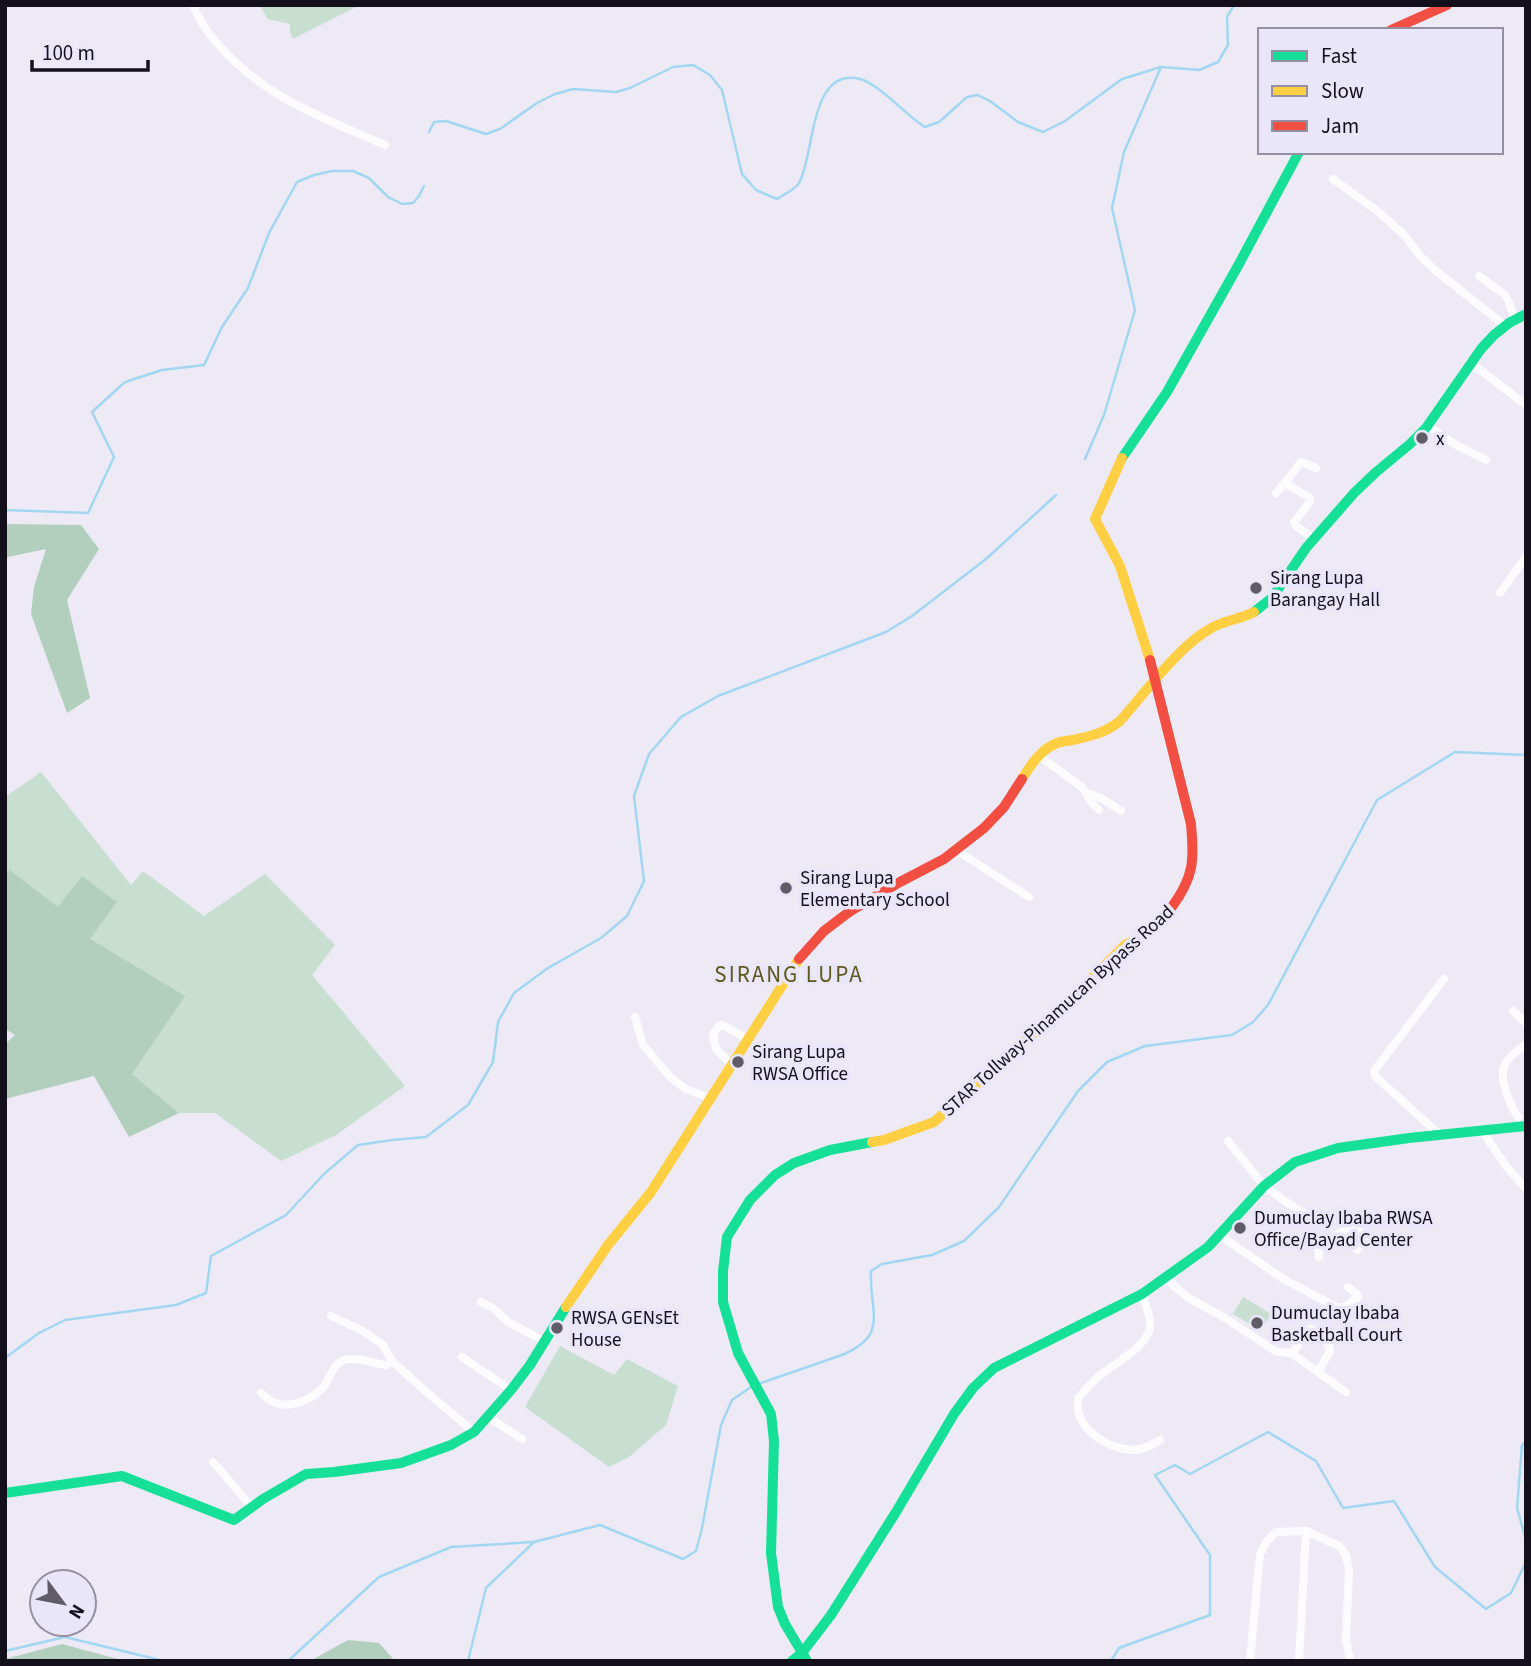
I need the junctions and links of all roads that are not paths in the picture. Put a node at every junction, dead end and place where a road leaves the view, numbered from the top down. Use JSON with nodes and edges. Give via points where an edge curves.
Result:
{"nodes":[{"id":1,"x":192,"y":5,"type":"edge"},
{"id":2,"x":1447,"y":5,"type":"edge"},
{"id":3,"x":1395,"y":28,"type":"edge"},
{"id":4,"x":385,"y":145,"type":"dead end"},
{"id":5,"x":1298,"y":154,"type":"edge"},
{"id":6,"x":1333,"y":179,"type":"dead end"},
{"id":7,"x":1479,"y":276,"type":"dead end"},
{"id":8,"x":1526,"y":314,"type":"edge"},
{"id":9,"x":1509,"y":322,"type":"junction"},
{"id":10,"x":1470,"y":362,"type":"junction"},
{"id":11,"x":1526,"y":405,"type":"edge"},
{"id":12,"x":1427,"y":426,"type":"junction"},
{"id":13,"x":1486,"y":460,"type":"dead end"},
{"id":14,"x":1316,"y":468,"type":"dead end"},
{"id":15,"x":1284,"y":482,"type":"junction"},
{"id":16,"x":1276,"y":493,"type":"dead end"},
{"id":17,"x":1314,"y":539,"type":"junction"},
{"id":18,"x":1526,"y":557,"type":"edge"},
{"id":19,"x":1500,"y":593,"type":"dead end"},
{"id":20,"x":1156,"y":681,"type":"junction"},
{"id":21,"x":1039,"y":756,"type":"junction"},
{"id":22,"x":1087,"y":793,"type":"junction"},
{"id":23,"x":1099,"y":810,"type":"dead end"},
{"id":24,"x":1121,"y":811,"type":"dead end"},
{"id":25,"x":956,"y":850,"type":"junction"},
{"id":26,"x":1029,"y":897,"type":"dead end"},
{"id":27,"x":1444,"y":979,"type":"dead end"},
{"id":28,"x":1513,"y":1011,"type":"dead end"},
{"id":29,"x":635,"y":1017,"type":"dead end"},
{"id":30,"x":1526,"y":1023,"type":"edge"},
{"id":31,"x":747,"y":1039,"type":"junction"},
{"id":32,"x":1526,"y":1044,"type":"edge"},
{"id":33,"x":731,"y":1064,"type":"junction"},
{"id":34,"x":709,"y":1098,"type":"junction"},
{"id":35,"x":1518,"y":1117,"type":"dead end"},
{"id":36,"x":1526,"y":1126,"type":"edge"},
{"id":37,"x":1482,"y":1131,"type":"junction"},
{"id":38,"x":1440,"y":1135,"type":"junction"},
{"id":39,"x":1228,"y":1141,"type":"dead end"},
{"id":40,"x":1264,"y":1186,"type":"junction"},
{"id":41,"x":1526,"y":1189,"type":"edge"},
{"id":42,"x":1350,"y":1227,"type":"junction"},
{"id":43,"x":1219,"y":1235,"type":"junction"},
{"id":44,"x":1357,"y":1250,"type":"dead end"},
{"id":45,"x":1319,"y":1257,"type":"dead end"},
{"id":46,"x":1165,"y":1278,"type":"junction"},
{"id":47,"x":1348,"y":1287,"type":"dead end"},
{"id":48,"x":1142,"y":1294,"type":"junction"},
{"id":49,"x":481,"y":1302,"type":"dead end"},
{"id":50,"x":331,"y":1316,"type":"dead end"},
{"id":51,"x":544,"y":1341,"type":"junction"},
{"id":52,"x":1292,"y":1354,"type":"junction"},
{"id":53,"x":461,"y":1357,"type":"dead end"},
{"id":54,"x":392,"y":1361,"type":"junction"},
{"id":55,"x":1318,"y":1372,"type":"junction"},
{"id":56,"x":511,"y":1390,"type":"junction"},
{"id":57,"x":1346,"y":1392,"type":"dead end"},
{"id":58,"x":261,"y":1393,"type":"dead end"},
{"id":59,"x":488,"y":1417,"type":"junction"},
{"id":60,"x":474,"y":1433,"type":"junction"},
{"id":61,"x":522,"y":1439,"type":"dead end"},
{"id":62,"x":1160,"y":1440,"type":"dead end"},
{"id":63,"x":213,"y":1462,"type":"dead end"},
{"id":64,"x":5,"y":1493,"type":"edge"},
{"id":65,"x":252,"y":1507,"type":"junction"},
{"id":66,"x":1306,"y":1531,"type":"junction"},
{"id":67,"x":805,"y":1657,"type":"edge"},
{"id":68,"x":792,"y":1661,"type":"edge"},
{"id":69,"x":1250,"y":1661,"type":"edge"},
{"id":70,"x":1299,"y":1661,"type":"edge"},
{"id":71,"x":1350,"y":1661,"type":"edge"}],
"edges":[{"from":1,"to":4,"type":"street","via":[[228,57],[254,79],[304,110]]},
{"from":2,"to":3,"type":"street"},
{"from":5,"to":20,"type":"street","name":"STAR Tollway-Pinamucan Bypass Road","via":[[1167,392],[1119,462],[1096,519],[1120,566]]},
{"from":6,"to":9,"type":"street","via":[[1405,236],[1435,270]]},
{"from":7,"to":9,"type":"street","via":[[1509,302]]},
{"from":8,"to":9,"type":"street"},
{"from":9,"to":10,"type":"street"},
{"from":10,"to":11,"type":"street"},
{"from":10,"to":12,"type":"street"},
{"from":12,"to":13,"type":"street"},
{"from":12,"to":17,"type":"street","via":[[1373,474]]},
{"from":14,"to":15,"type":"street","via":[[1301,462]]},
{"from":15,"to":16,"type":"street"},
{"from":15,"to":17,"type":"street","via":[[1311,499],[1294,522]]},
{"from":17,"to":20,"type":"street","via":[[1266,604],[1242,618],[1212,626]]},
{"from":18,"to":19,"type":"street"},
{"from":20,"to":21,"type":"street","via":[[1110,729],[1056,743]]},
{"from":20,"to":67,"type":"street","name":"STAR Tollway-Pinamucan Bypass Road","via":[[1193,849],[1184,887],[1163,918],[1125,945],[934,1122],[794,1163],[750,1199],[727,1237],[723,1302],[738,1353],[771,1414],[771,1553],[778,1607]]},
{"from":21,"to":22,"type":"street"},
{"from":21,"to":25,"type":"street","via":[[995,818]]},
{"from":22,"to":23,"type":"street"},
{"from":22,"to":24,"type":"street"},
{"from":25,"to":26,"type":"street"},
{"from":25,"to":31,"type":"street","via":[[849,912],[824,932],[797,961]]},
{"from":27,"to":38,"type":"street","via":[[1374,1071]]},
{"from":28,"to":30,"type":"street"},
{"from":29,"to":34,"type":"street","via":[[643,1045],[671,1078]]},
{"from":31,"to":33,"type":"street"},
{"from":31,"to":33,"type":"street","via":[[725,1026],[716,1029],[716,1049]]},
{"from":32,"to":35,"type":"street","via":[[1503,1068],[1510,1105]]},
{"from":33,"to":34,"type":"street"},
{"from":34,"to":51,"type":"street","via":[[651,1192],[608,1245]]},
{"from":36,"to":37,"type":"street"},
{"from":37,"to":38,"type":"street"},
{"from":37,"to":41,"type":"street"},
{"from":38,"to":40,"type":"street","via":[[1338,1149],[1295,1162]]},
{"from":39,"to":40,"type":"street"},
{"from":40,"to":42,"type":"street","via":[[1302,1213],[1330,1216]]},
{"from":40,"to":43,"type":"street"},
{"from":42,"to":44,"type":"street","via":[[1365,1235]]},
{"from":42,"to":45,"type":"street","via":[[1320,1245]]},
{"from":43,"to":46,"type":"street"},
{"from":43,"to":47,"type":"street","via":[[1282,1278],[1338,1308],[1358,1297]]},
{"from":46,"to":48,"type":"street"},
{"from":46,"to":52,"type":"street","via":[[1187,1297],[1277,1352]]},
{"from":48,"to":62,"type":"street","via":[[1149,1336],[1096,1379],[1078,1398],[1078,1410],[1090,1431],[1108,1444],[1141,1449]]},
{"from":48,"to":67,"type":"street","via":[[994,1368],[973,1388]]},
{"from":49,"to":51,"type":"street"},
{"from":50,"to":54,"type":"street","via":[[374,1338]]},
{"from":51,"to":56,"type":"street"},
{"from":52,"to":55,"type":"street"},
{"from":52,"to":55,"type":"street","via":[[1311,1329],[1330,1351]]},
{"from":53,"to":56,"type":"street"},
{"from":54,"to":58,"type":"street","via":[[387,1365],[341,1361],[317,1393],[290,1404],[272,1402]]},
{"from":54,"to":60,"type":"street"},
{"from":55,"to":57,"type":"street"},
{"from":56,"to":59,"type":"street"},
{"from":59,"to":60,"type":"street"},
{"from":59,"to":61,"type":"street"},
{"from":60,"to":65,"type":"street","via":[[401,1463],[306,1474]]},
{"from":63,"to":65,"type":"street"},
{"from":64,"to":65,"type":"street","via":[[122,1476],[234,1520]]},
{"from":66,"to":69,"type":"street","via":[[1276,1532],[1259,1554]]},
{"from":66,"to":70,"type":"street"},
{"from":66,"to":71,"type":"street","via":[[1339,1546],[1346,1555]]},
{"from":67,"to":68,"type":"street"}]}
